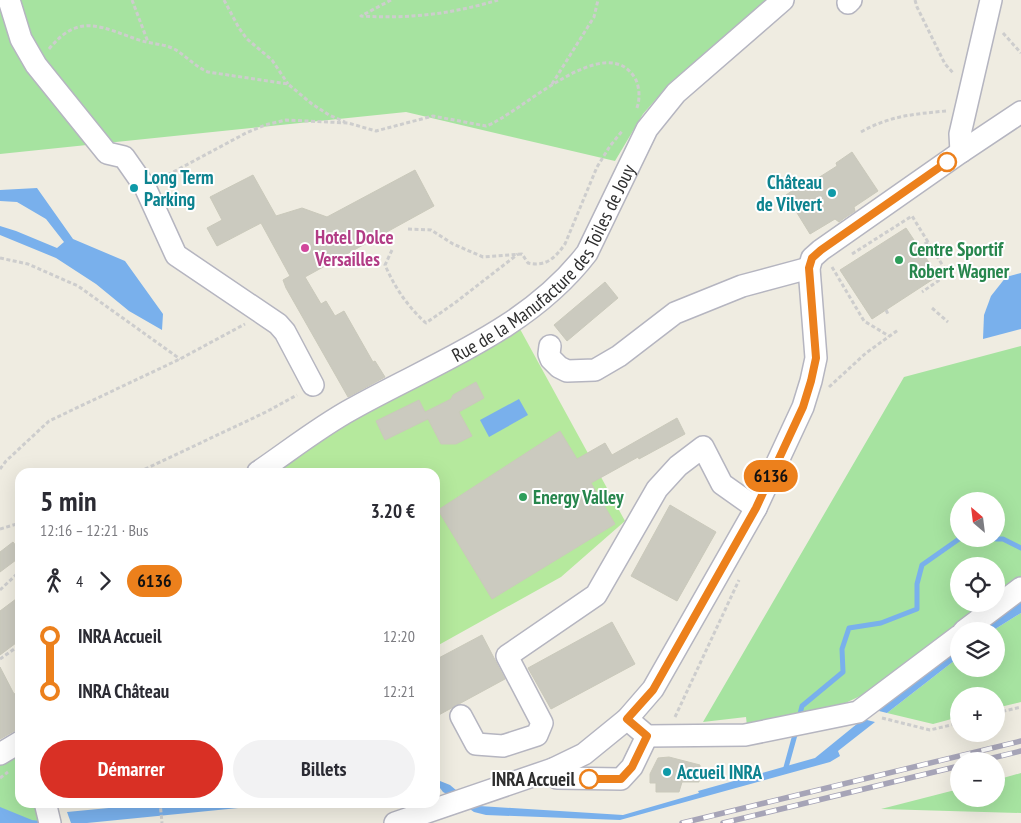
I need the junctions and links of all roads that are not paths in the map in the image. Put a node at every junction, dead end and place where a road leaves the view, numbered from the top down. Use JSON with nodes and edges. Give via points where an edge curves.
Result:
{"nodes":[{"id":1,"x":9,"y":0,"type":"edge"},
{"id":2,"x":782,"y":0,"type":"edge"},
{"id":3,"x":991,"y":0,"type":"edge"},
{"id":4,"x":1021,"y":112,"type":"edge"},
{"id":5,"x":961,"y":152,"type":"junction"},
{"id":6,"x":809,"y":268,"type":"junction"},
{"id":7,"x":550,"y":346,"type":"dead end"},
{"id":8,"x":313,"y":385,"type":"road end"},
{"id":9,"x":264,"y":468,"type":"edge"},
{"id":10,"x":756,"y":508,"type":"junction"},
{"id":11,"x":1021,"y":588,"type":"edge"},
{"id":12,"x":976,"y":622,"type":"edge"},
{"id":13,"x":950,"y":643,"type":"edge"},
{"id":14,"x":461,"y":716,"type":"dead end"},
{"id":15,"x":627,"y":719,"type":"junction"},
{"id":16,"x":647,"y":736,"type":"junction"},
{"id":17,"x":15,"y":745,"type":"edge"},
{"id":18,"x":0,"y":754,"type":"edge"},
{"id":19,"x":553,"y":769,"type":"junction"},
{"id":20,"x":46,"y":808,"type":"edge"},
{"id":21,"x":439,"y":808,"type":"edge"},
{"id":22,"x":440,"y":808,"type":"edge"},
{"id":23,"x":50,"y":823,"type":"edge"},
{"id":24,"x":395,"y":823,"type":"edge"}],
"edges":[{"from":1,"to":8,"type":"street","via":[[21,39],[36,65],[107,153],[124,157],[145,188],[176,255],[278,324],[286,332]]},
{"from":2,"to":9,"type":"street","name":"Rue de la Manufacture des Toiles de Jouy","via":[[676,93],[647,129],[587,253],[551,293],[514,321],[452,358],[340,416]]},
{"from":3,"to":5,"type":"street","via":[[960,134]]},
{"from":4,"to":5,"type":"street"},
{"from":5,"to":6,"type":"street","via":[[821,250],[812,258]]},
{"from":6,"to":7,"type":"street","via":[[742,286],[675,313],[619,356],[595,370],[567,371],[559,367],[551,359]]},
{"from":6,"to":10,"type":"street","via":[[816,358],[811,381],[803,407]]},
{"from":10,"to":14,"type":"street","via":[[722,484],[703,447],[678,466],[657,489],[596,595],[507,656],[542,723],[538,735],[503,746],[476,744]]},
{"from":10,"to":15,"type":"street","via":[[653,690]]},
{"from":11,"to":12,"type":"street"},
{"from":13,"to":16,"type":"street","via":[[858,712],[745,735]]},
{"from":15,"to":16,"type":"street"},
{"from":15,"to":19,"type":"street","via":[[584,754]]},
{"from":16,"to":19,"type":"street","via":[[632,767],[621,779],[558,778]]},
{"from":17,"to":18,"type":"street"},
{"from":19,"to":22,"type":"street"},
{"from":20,"to":23,"type":"street"},
{"from":21,"to":24,"type":"street"}]}
